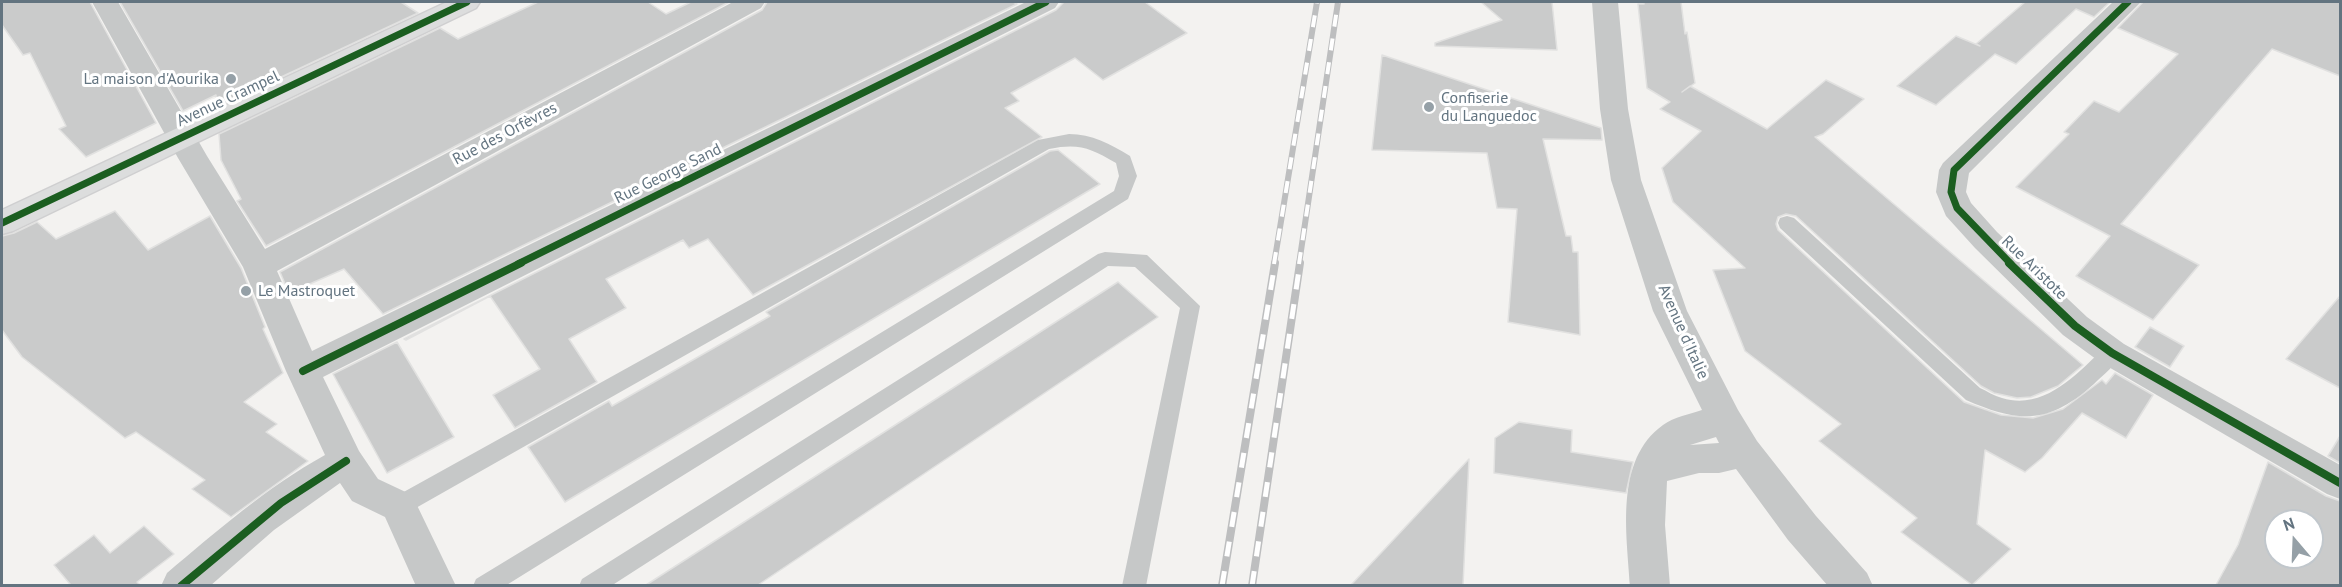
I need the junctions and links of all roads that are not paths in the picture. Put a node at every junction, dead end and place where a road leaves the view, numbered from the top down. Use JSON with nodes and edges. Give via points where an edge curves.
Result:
{"nodes":[{"id":1,"x":105,"y":2,"type":"edge"},
{"id":2,"x":467,"y":2,"type":"edge"},
{"id":3,"x":752,"y":2,"type":"edge"},
{"id":4,"x":1046,"y":2,"type":"edge"},
{"id":5,"x":1605,"y":2,"type":"edge"},
{"id":6,"x":2128,"y":2,"type":"edge"},
{"id":7,"x":181,"y":136,"type":"junction"},
{"id":8,"x":1787,"y":223,"type":"dead end"},
{"id":9,"x":2,"y":224,"type":"edge"},
{"id":10,"x":258,"y":266,"type":"junction"},
{"id":11,"x":2112,"y":353,"type":"junction"},
{"id":12,"x":303,"y":371,"type":"junction"},
{"id":13,"x":1725,"y":420,"type":"junction"},
{"id":14,"x":1744,"y":452,"type":"junction"},
{"id":15,"x":346,"y":461,"type":"junction"},
{"id":16,"x":1652,"y":469,"type":"junction"},
{"id":17,"x":2340,"y":483,"type":"edge"},
{"id":18,"x":399,"y":506,"type":"junction"},
{"id":19,"x":181,"y":585,"type":"edge"},
{"id":20,"x":436,"y":585,"type":"edge"},
{"id":21,"x":484,"y":585,"type":"edge"},
{"id":22,"x":590,"y":585,"type":"edge"},
{"id":23,"x":1134,"y":585,"type":"edge"},
{"id":24,"x":1650,"y":585,"type":"edge"},
{"id":25,"x":1853,"y":585,"type":"edge"}],
"edges":[{"from":1,"to":7,"type":"street"},
{"from":2,"to":7,"type":"main road","name":"Avenue Crampel"},
{"from":3,"to":10,"type":"street","name":"Rue des Orfèvres"},
{"from":4,"to":12,"type":"street","name":"Rue George Sand"},
{"from":5,"to":13,"type":"street","name":"Avenue d'Italie","via":[[1614,109],[1626,180],[1670,311]]},
{"from":6,"to":11,"type":"street","name":"Rue Aristote","via":[[1954,170],[1951,192],[1957,208],[1986,240],[2075,326]]},
{"from":7,"to":9,"type":"main road","name":"Avenue Crampel"},
{"from":7,"to":10,"type":"street"},
{"from":8,"to":11,"type":"lane","via":[[1973,394],[2003,407],[2035,408],[2068,395]]},
{"from":10,"to":12,"type":"street"},
{"from":11,"to":17,"type":"street","name":"Rue Aristote"},
{"from":12,"to":15,"type":"street"},
{"from":13,"to":14,"type":"street","name":"Avenue d'Italie"},
{"from":13,"to":16,"type":"street","via":[[1678,433],[1659,448]]},
{"from":14,"to":16,"type":"street"},
{"from":14,"to":25,"type":"street","name":"Avenue d'Italie","via":[[1802,528]]},
{"from":15,"to":18,"type":"street","via":[[364,490]]},
{"from":15,"to":19,"type":"street","via":[[318,476],[256,522]]},
{"from":16,"to":24,"type":"street","via":[[1647,485]]},
{"from":18,"to":20,"type":"street"},
{"from":18,"to":21,"type":"lane","via":[[1044,144],[1070,138],[1091,141],[1124,160],[1128,176],[1122,195]]},
{"from":22,"to":23,"type":"lane","via":[[1105,259],[1140,260],[1190,306]]}]}
